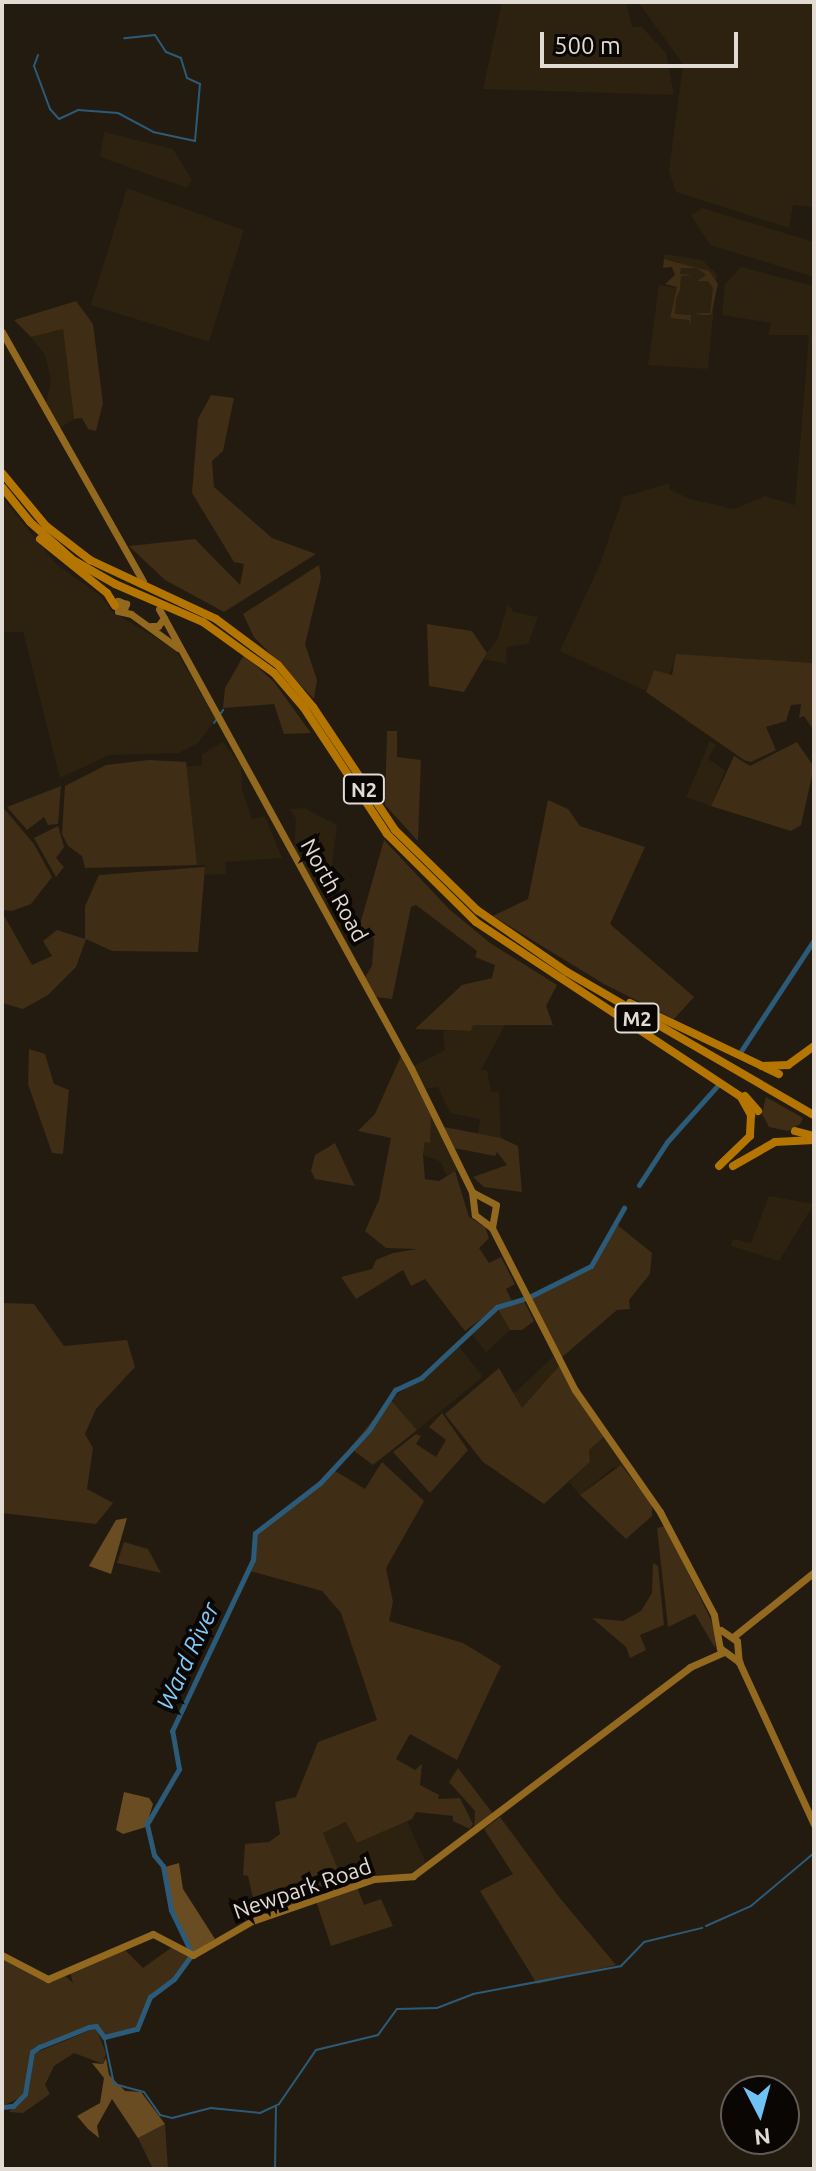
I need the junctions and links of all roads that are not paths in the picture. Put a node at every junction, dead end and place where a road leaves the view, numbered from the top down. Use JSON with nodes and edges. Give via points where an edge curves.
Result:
{"nodes":[{"id":1,"x":2,"y":332,"type":"edge"},
{"id":2,"x":2,"y":473,"type":"edge"},
{"id":3,"x":2,"y":489,"type":"edge"},
{"id":4,"x":143,"y":581,"type":"dead end"},
{"id":5,"x":121,"y":607,"type":"joint"},
{"id":6,"x":159,"y":609,"type":"dead end"},
{"id":7,"x":164,"y":618,"type":"junction"},
{"id":8,"x":153,"y":629,"type":"junction"},
{"id":9,"x":170,"y":629,"type":"junction"},
{"id":10,"x":183,"y":652,"type":"junction"},
{"id":11,"x":463,"y":910,"type":"junction"},
{"id":12,"x":511,"y":936,"type":"junction"},
{"id":13,"x":814,"y":1046,"type":"edge"},
{"id":14,"x":739,"y":1057,"type":"junction"},
{"id":15,"x":687,"y":1058,"type":"junction"},
{"id":16,"x":779,"y":1074,"type":"dead end"},
{"id":17,"x":758,"y":1111,"type":"dead end"},
{"id":18,"x":814,"y":1118,"type":"edge"},
{"id":19,"x":795,"y":1131,"type":"dead end"},
{"id":20,"x":814,"y":1138,"type":"edge"},
{"id":21,"x":719,"y":1166,"type":"dead end"},
{"id":22,"x":733,"y":1166,"type":"dead end"},
{"id":23,"x":472,"y":1192,"type":"junction"},
{"id":24,"x":483,"y":1197,"type":"junction"},
{"id":25,"x":473,"y":1205,"type":"junction"},
{"id":26,"x":494,"y":1216,"type":"junction"},
{"id":27,"x":483,"y":1220,"type":"junction"},
{"id":28,"x":492,"y":1228,"type":"junction"},
{"id":29,"x":814,"y":1572,"type":"edge"},
{"id":30,"x":729,"y":1644,"type":"junction"},
{"id":31,"x":814,"y":1824,"type":"edge"},
{"id":32,"x":2,"y":1955,"type":"edge"}],
"edges":[{"from":1,"to":4,"type":"main road"},
{"from":2,"to":12,"type":"highway","number":"N2","via":[[46,526],[90,560],[216,619],[278,665],[408,845],[455,892]]},
{"from":3,"to":5,"type":"highway","via":[[46,545]]},
{"from":3,"to":11,"type":"highway","number":"N2","via":[[73,560],[203,622],[274,673],[304,708],[387,834]]},
{"from":5,"to":8,"type":"main road"},
{"from":6,"to":7,"type":"main road","name":"North Road"},
{"from":7,"to":8,"type":"main road"},
{"from":7,"to":9,"type":"main road","name":"North Road"},
{"from":8,"to":9,"type":"main road"},
{"from":8,"to":10,"type":"main road"},
{"from":9,"to":10,"type":"main road","name":"North Road"},
{"from":10,"to":23,"type":"main road","name":"North Road","via":[[411,1068]]},
{"from":11,"to":15,"type":"highway","via":[[522,956]]},
{"from":11,"to":18,"type":"highway","number":"M2","via":[[531,958]]},
{"from":12,"to":14,"type":"highway"},
{"from":12,"to":18,"type":"highway","number":"M2"},
{"from":13,"to":14,"type":"highway","via":[[797,1061],[776,1068]]},
{"from":14,"to":16,"type":"highway"},
{"from":15,"to":17,"type":"highway","via":[[748,1098]]},
{"from":15,"to":21,"type":"highway","via":[[737,1094],[750,1110],[748,1141]]},
{"from":19,"to":20,"type":"highway"},
{"from":20,"to":22,"type":"highway","via":[[775,1142]]},
{"from":23,"to":24,"type":"main road"},
{"from":23,"to":25,"type":"main road","name":"North Road"},
{"from":24,"to":25,"type":"main road"},
{"from":24,"to":26,"type":"main road","via":[[494,1201]]},
{"from":25,"to":27,"type":"main road"},
{"from":26,"to":27,"type":"main road"},
{"from":26,"to":28,"type":"main road"},
{"from":27,"to":28,"type":"main road"},
{"from":28,"to":30,"type":"main road","via":[[575,1390],[660,1512]]},
{"from":29,"to":30,"type":"main road","name":"Newpark Road"},
{"from":30,"to":31,"type":"main road"},
{"from":30,"to":32,"type":"main road","name":"Newpark Road","via":[[418,1874],[374,1879],[252,1921],[191,1955],[164,1936],[141,1936],[48,1979]]}]}
